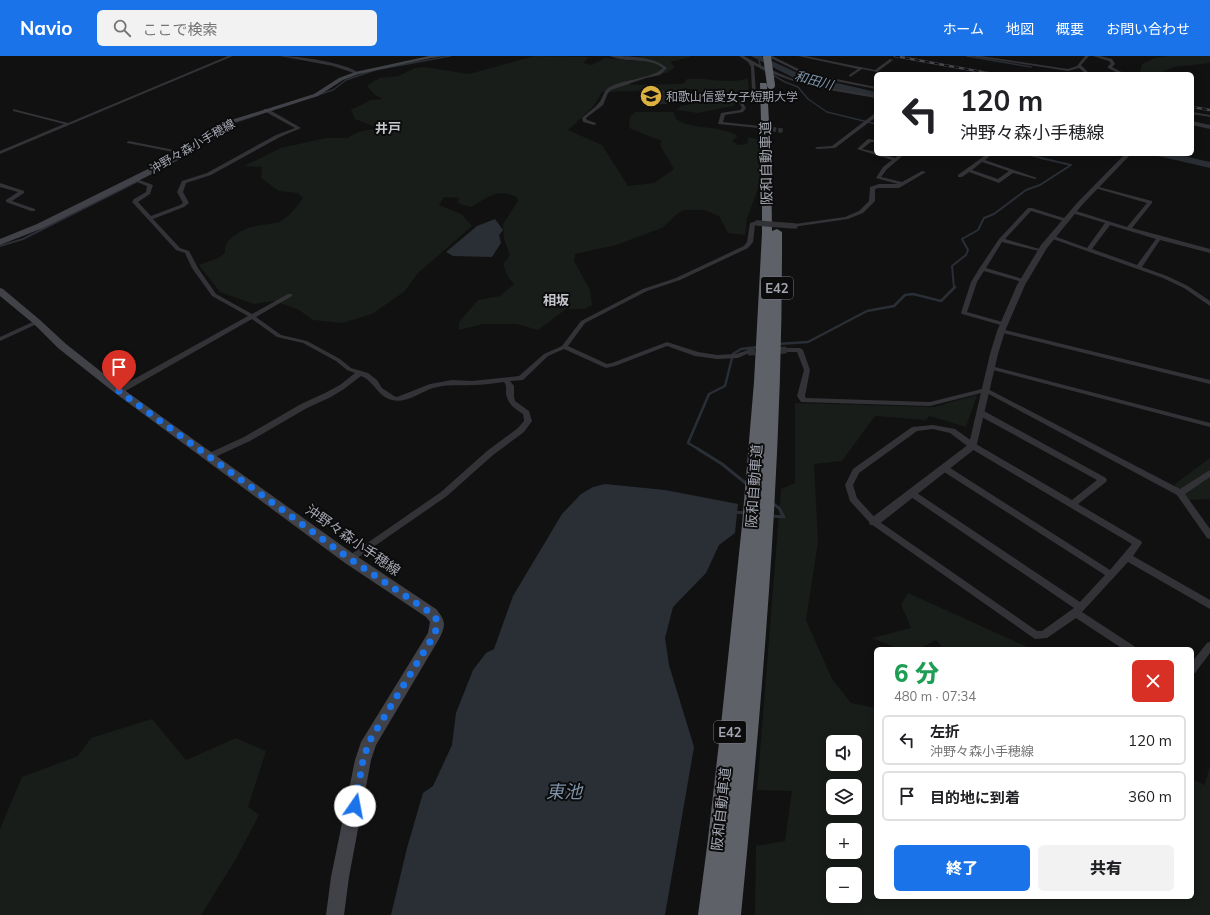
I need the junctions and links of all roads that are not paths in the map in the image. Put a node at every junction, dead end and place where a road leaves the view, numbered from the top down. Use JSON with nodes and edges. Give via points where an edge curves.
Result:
{"nodes":[{"id":1,"x":231,"y":56,"type":"edge"},
{"id":2,"x":282,"y":56,"type":"edge"},
{"id":3,"x":443,"y":56,"type":"edge"},
{"id":4,"x":612,"y":56,"type":"edge"},
{"id":5,"x":741,"y":56,"type":"edge"},
{"id":6,"x":760,"y":56,"type":"edge"},
{"id":7,"x":768,"y":56,"type":"edge"},
{"id":8,"x":800,"y":56,"type":"edge"},
{"id":9,"x":972,"y":56,"type":"edge"},
{"id":10,"x":1087,"y":56,"type":"edge"},
{"id":11,"x":1095,"y":56,"type":"edge"},
{"id":12,"x":435,"y":57,"type":"edge"},
{"id":13,"x":1104,"y":57,"type":"edge"},
{"id":14,"x":891,"y":60,"type":"dead end"},
{"id":15,"x":750,"y":62,"type":"junction"},
{"id":16,"x":1080,"y":66,"type":"junction"},
{"id":17,"x":861,"y":68,"type":"junction"},
{"id":18,"x":1066,"y":72,"type":"edge"},
{"id":19,"x":1086,"y":72,"type":"edge"},
{"id":20,"x":1119,"y":72,"type":"edge"},
{"id":21,"x":357,"y":73,"type":"junction"},
{"id":22,"x":850,"y":76,"type":"dead end"},
{"id":23,"x":767,"y":85,"type":"junction"},
{"id":24,"x":874,"y":88,"type":"edge"},
{"id":25,"x":874,"y":97,"type":"edge"},
{"id":26,"x":15,"y":110,"type":"dead end"},
{"id":27,"x":266,"y":110,"type":"junction"},
{"id":28,"x":1194,"y":113,"type":"edge"},
{"id":29,"x":874,"y":116,"type":"edge"},
{"id":30,"x":1210,"y":116,"type":"edge"},
{"id":31,"x":1194,"y":123,"type":"edge"},
{"id":32,"x":68,"y":124,"type":"junction"},
{"id":33,"x":594,"y":124,"type":"dead end"},
{"id":34,"x":759,"y":126,"type":"tunnel mouth"},
{"id":35,"x":1210,"y":127,"type":"edge"},
{"id":36,"x":874,"y":141,"type":"edge"},
{"id":37,"x":129,"y":142,"type":"dead end"},
{"id":38,"x":817,"y":148,"type":"dead end"},
{"id":39,"x":0,"y":153,"type":"edge"},
{"id":40,"x":184,"y":153,"type":"junction"},
{"id":41,"x":874,"y":153,"type":"edge"},
{"id":42,"x":883,"y":156,"type":"edge"},
{"id":43,"x":901,"y":156,"type":"edge"},
{"id":44,"x":988,"y":156,"type":"edge"},
{"id":45,"x":1126,"y":156,"type":"edge"},
{"id":46,"x":896,"y":160,"type":"junction"},
{"id":47,"x":982,"y":161,"type":"junction"},
{"id":48,"x":968,"y":170,"type":"junction"},
{"id":49,"x":1012,"y":171,"type":"junction"},
{"id":50,"x":924,"y":172,"type":"dead end"},
{"id":51,"x":960,"y":176,"type":"dead end"},
{"id":52,"x":1035,"y":178,"type":"dead end"},
{"id":53,"x":134,"y":180,"type":"junction"},
{"id":54,"x":904,"y":184,"type":"junction"},
{"id":55,"x":0,"y":185,"type":"edge"},
{"id":56,"x":1097,"y":187,"type":"junction"},
{"id":57,"x":33,"y":210,"type":"dead end"},
{"id":58,"x":1074,"y":212,"type":"junction"},
{"id":59,"x":150,"y":218,"type":"junction"},
{"id":60,"x":1067,"y":220,"type":"junction"},
{"id":61,"x":1108,"y":222,"type":"junction"},
{"id":62,"x":1128,"y":229,"type":"junction"},
{"id":63,"x":1052,"y":237,"type":"junction"},
{"id":64,"x":1159,"y":238,"type":"junction"},
{"id":65,"x":1002,"y":240,"type":"junction"},
{"id":66,"x":0,"y":242,"type":"edge"},
{"id":67,"x":1088,"y":249,"type":"junction"},
{"id":68,"x":1210,"y":250,"type":"edge"},
{"id":69,"x":1041,"y":251,"type":"junction"},
{"id":70,"x":1140,"y":267,"type":"junction"},
{"id":71,"x":982,"y":269,"type":"junction"},
{"id":72,"x":1024,"y":281,"type":"junction"},
{"id":73,"x":0,"y":291,"type":"edge"},
{"id":74,"x":290,"y":294,"type":"dead end"},
{"id":75,"x":1210,"y":304,"type":"edge"},
{"id":76,"x":252,"y":317,"type":"junction"},
{"id":77,"x":37,"y":322,"type":"junction"},
{"id":78,"x":1003,"y":328,"type":"junction"},
{"id":79,"x":0,"y":339,"type":"edge"},
{"id":80,"x":564,"y":347,"type":"junction"},
{"id":81,"x":787,"y":350,"type":"tunnel mouth"},
{"id":82,"x":748,"y":352,"type":"tunnel mouth"},
{"id":83,"x":991,"y":368,"type":"junction"},
{"id":84,"x":360,"y":373,"type":"junction"},
{"id":85,"x":506,"y":380,"type":"junction"},
{"id":86,"x":1210,"y":382,"type":"edge"},
{"id":87,"x":986,"y":390,"type":"junction"},
{"id":88,"x":119,"y":391,"type":"junction"},
{"id":89,"x":981,"y":413,"type":"junction"},
{"id":90,"x":1210,"y":425,"type":"edge"},
{"id":91,"x":973,"y":446,"type":"junction"},
{"id":92,"x":210,"y":456,"type":"junction"},
{"id":93,"x":944,"y":468,"type":"junction"},
{"id":94,"x":1210,"y":473,"type":"edge"},
{"id":95,"x":1180,"y":493,"type":"junction"},
{"id":96,"x":911,"y":494,"type":"junction"},
{"id":97,"x":1073,"y":504,"type":"junction"},
{"id":98,"x":874,"y":522,"type":"junction"},
{"id":99,"x":1210,"y":536,"type":"edge"},
{"id":100,"x":756,"y":551,"type":"junction"},
{"id":101,"x":1127,"y":557,"type":"junction"},
{"id":102,"x":350,"y":559,"type":"junction"},
{"id":103,"x":1111,"y":575,"type":"junction"},
{"id":104,"x":1210,"y":605,"type":"edge"},
{"id":105,"x":1078,"y":611,"type":"junction"},
{"id":106,"x":1210,"y":646,"type":"edge"},
{"id":107,"x":1128,"y":647,"type":"edge"},
{"id":108,"x":1194,"y":667,"type":"edge"},
{"id":109,"x":335,"y":915,"type":"edge"},
{"id":110,"x":708,"y":915,"type":"edge"},
{"id":111,"x":730,"y":915,"type":"edge"}],
"edges":[{"from":1,"to":32,"type":"street"},
{"from":2,"to":21,"type":"street","via":[[334,65]]},
{"from":3,"to":12,"type":"street"},
{"from":4,"to":33,"type":"street","via":[[654,62],[665,68],[659,74],[610,89],[601,104],[584,118],[585,121]]},
{"from":5,"to":15,"type":"street"},
{"from":6,"to":23,"type":"highway","name":"阪和自動車道","number":"E42"},
{"from":7,"to":23,"type":"highway","name":"阪和自動車道","number":"E42","bridge":true},
{"from":7,"to":24,"type":"street","via":[[806,74]]},
{"from":8,"to":17,"type":"street"},
{"from":9,"to":18,"type":"street"},
{"from":10,"to":16,"type":"street"},
{"from":11,"to":13,"type":"street"},
{"from":12,"to":21,"type":"main road","name":"沖野々森小手穂線"},
{"from":13,"to":20,"type":"street","via":[[1111,60],[1113,64],[1109,67]]},
{"from":14,"to":17,"type":"street","via":[[876,71]]},
{"from":15,"to":25,"type":"street","via":[[777,75],[811,85]]},
{"from":15,"to":34,"type":"street","via":[[753,67],[754,94],[741,103],[744,108],[741,111],[723,114],[720,123]]},
{"from":16,"to":18,"type":"street"},
{"from":16,"to":19,"type":"street"},
{"from":17,"to":22,"type":"street"},
{"from":21,"to":27,"type":"main road","name":"沖野々森小手穂線","via":[[341,79],[316,95]]},
{"from":23,"to":100,"type":"highway","name":"阪和自動車道","number":"E42","via":[[777,170],[777,276],[775,353]]},
{"from":26,"to":32,"type":"street"},
{"from":27,"to":40,"type":"main road","name":"沖野々森小手穂線","via":[[227,123]]},
{"from":27,"to":59,"type":"street","via":[[299,128],[278,136],[209,174],[184,182],[180,192],[186,203]]},
{"from":28,"to":30,"type":"street"},
{"from":29,"to":38,"type":"street","via":[[833,147]]},
{"from":31,"to":35,"type":"street"},
{"from":32,"to":39,"type":"street"},
{"from":36,"to":41,"type":"street","via":[[870,140],[859,149]]},
{"from":37,"to":40,"type":"street"},
{"from":40,"to":53,"type":"main road","name":"沖野々森小手穂線"},
{"from":42,"to":46,"type":"street"},
{"from":43,"to":46,"type":"street"},
{"from":44,"to":47,"type":"street"},
{"from":45,"to":56,"type":"street"},
{"from":46,"to":54,"type":"street","via":[[885,168],[878,178]]},
{"from":47,"to":48,"type":"street"},
{"from":47,"to":49,"type":"street"},
{"from":48,"to":49,"type":"street","via":[[999,181]]},
{"from":48,"to":51,"type":"street"},
{"from":49,"to":52,"type":"street"},
{"from":50,"to":54,"type":"street"},
{"from":53,"to":59,"type":"street","via":[[150,185],[148,193],[135,202]]},
{"from":53,"to":66,"type":"main road","name":"沖野々森小手穂線","via":[[40,226]]},
{"from":54,"to":80,"type":"street","bridge":true,"via":[[897,187],[872,188],[872,201],[861,212],[846,218],[795,226],[753,223],[750,242],[746,247],[678,279],[646,290],[583,322]]},
{"from":55,"to":57,"type":"street","via":[[22,192],[8,201]]},
{"from":56,"to":58,"type":"street"},
{"from":56,"to":62,"type":"street","via":[[1150,202]]},
{"from":58,"to":60,"type":"street"},
{"from":58,"to":61,"type":"street"},
{"from":59,"to":76,"type":"street","via":[[178,249],[187,252],[214,295]]},
{"from":60,"to":63,"type":"street"},
{"from":60,"to":65,"type":"street","via":[[1030,209]]},
{"from":61,"to":62,"type":"street"},
{"from":61,"to":67,"type":"street"},
{"from":62,"to":64,"type":"street"},
{"from":63,"to":67,"type":"street"},
{"from":63,"to":69,"type":"street"},
{"from":64,"to":68,"type":"street"},
{"from":64,"to":70,"type":"street"},
{"from":65,"to":69,"type":"street"},
{"from":65,"to":71,"type":"street"},
{"from":67,"to":70,"type":"street"},
{"from":69,"to":72,"type":"street"},
{"from":70,"to":75,"type":"street","via":[[1186,287]]},
{"from":71,"to":72,"type":"street"},
{"from":71,"to":78,"type":"street","via":[[974,282],[964,313]]},
{"from":72,"to":78,"type":"street"},
{"from":73,"to":77,"type":"main road","name":"沖野々森小手穂線"},
{"from":74,"to":76,"type":"street"},
{"from":76,"to":84,"type":"street","via":[[279,336],[305,342]]},
{"from":76,"to":88,"type":"street"},
{"from":77,"to":79,"type":"street"},
{"from":77,"to":88,"type":"main road","name":"沖野々森小手穂線","via":[[62,346]]},
{"from":78,"to":83,"type":"street"},
{"from":78,"to":86,"type":"street"},
{"from":80,"to":82,"type":"street","via":[[606,366],[667,344],[701,356],[735,358]]},
{"from":80,"to":85,"type":"street","via":[[546,355],[522,378]]},
{"from":81,"to":87,"type":"street","via":[[800,350],[807,370],[801,396],[804,400],[930,404]]},
{"from":83,"to":87,"type":"street"},
{"from":83,"to":90,"type":"street"},
{"from":84,"to":85,"type":"street","via":[[375,382],[379,389],[392,398],[398,399],[432,386],[452,382]]},
{"from":84,"to":92,"type":"street","via":[[328,395]]},
{"from":85,"to":102,"type":"street","via":[[510,386],[509,398],[514,406],[526,413],[528,421],[521,430],[490,453],[444,494]]},
{"from":87,"to":89,"type":"street"},
{"from":87,"to":95,"type":"street"},
{"from":88,"to":92,"type":"main road","name":"沖野々森小手穂線"},
{"from":89,"to":91,"type":"street"},
{"from":89,"to":97,"type":"street","via":[[1103,480]]},
{"from":91,"to":93,"type":"street"},
{"from":91,"to":97,"type":"street"},
{"from":91,"to":98,"type":"street","via":[[952,431],[933,427],[915,429],[856,471],[849,485],[853,499]]},
{"from":92,"to":102,"type":"main road","name":"沖野々森小手穂線"},
{"from":93,"to":96,"type":"street"},
{"from":93,"to":103,"type":"street"},
{"from":94,"to":95,"type":"street"},
{"from":95,"to":99,"type":"street"},
{"from":96,"to":98,"type":"street"},
{"from":96,"to":105,"type":"street"},
{"from":97,"to":101,"type":"street","via":[[1138,542]]},
{"from":98,"to":105,"type":"street","via":[[1035,635],[1044,635]]},
{"from":100,"to":110,"type":"highway","name":"阪和自動車道","number":"E42"},
{"from":100,"to":111,"type":"highway","name":"阪和自動車道","number":"E42","via":[[741,808]]},
{"from":101,"to":103,"type":"street"},
{"from":101,"to":104,"type":"street"},
{"from":102,"to":109,"type":"main road","name":"沖野々森小手穂線","via":[[431,613],[437,620],[437,627],[369,742],[363,760],[340,876]]},
{"from":103,"to":105,"type":"street"},
{"from":105,"to":107,"type":"street"},
{"from":106,"to":108,"type":"street"}]}
